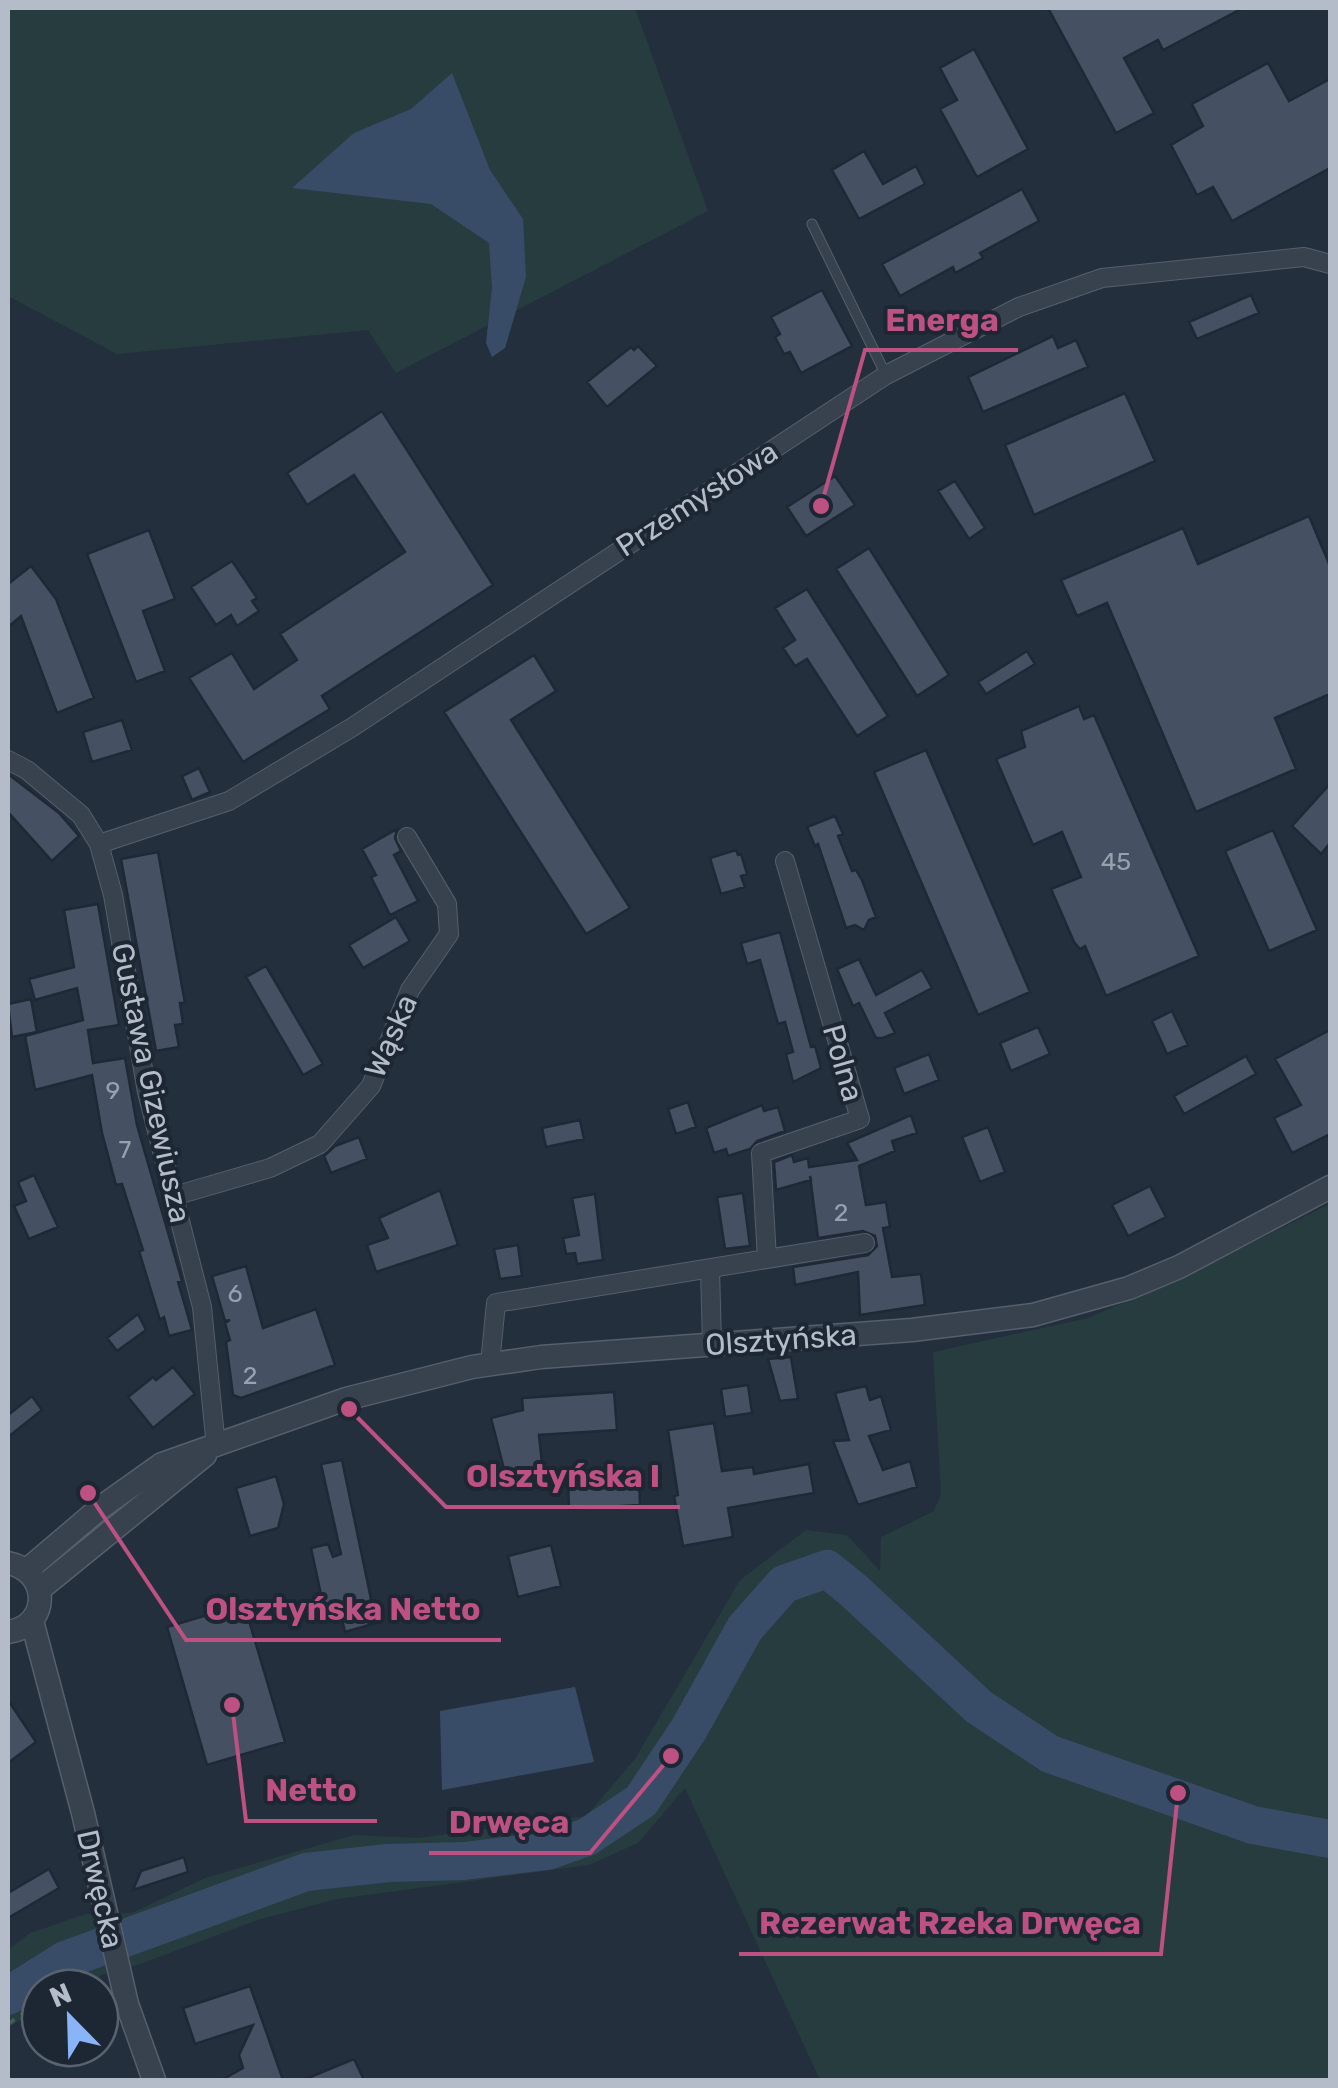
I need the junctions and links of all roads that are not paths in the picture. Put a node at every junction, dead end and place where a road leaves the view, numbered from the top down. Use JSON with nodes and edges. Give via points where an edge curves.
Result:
{"nodes":[{"id":1,"x":812,"y":224,"type":"dead end"},
{"id":2,"x":1330,"y":264,"type":"edge"},
{"id":3,"x":886,"y":375,"type":"junction"},
{"id":4,"x":8,"y":760,"type":"edge"},
{"id":5,"x":407,"y":836,"type":"dead end"},
{"id":6,"x":100,"y":844,"type":"junction"},
{"id":7,"x":785,"y":861,"type":"dead end"},
{"id":8,"x":1330,"y":1187,"type":"edge"},
{"id":9,"x":174,"y":1196,"type":"junction"},
{"id":10,"x":865,"y":1242,"type":"dead end"},
{"id":11,"x":767,"y":1259,"type":"junction"},
{"id":12,"x":710,"y":1268,"type":"junction"},
{"id":13,"x":712,"y":1344,"type":"junction"},
{"id":14,"x":490,"y":1364,"type":"junction"},
{"id":15,"x":216,"y":1447,"type":"junction"},
{"id":16,"x":25,"y":1574,"type":"edge"},
{"id":17,"x":18,"y":1628,"type":"edge"},
{"id":18,"x":154,"y":2080,"type":"edge"}],
"edges":[{"from":1,"to":3,"type":"lane"},
{"from":2,"to":3,"type":"street","name":"Przemysłowa","via":[[1304,257],[1102,278],[1019,307]]},
{"from":3,"to":6,"type":"street","name":"Przemysłowa","via":[[229,801]]},
{"from":4,"to":6,"type":"street","name":"Gustawa Gizewiusza","via":[[81,815]]},
{"from":5,"to":9,"type":"street","name":"Wąska","via":[[447,904],[450,934],[410,990],[371,1086],[320,1144],[270,1168]]},
{"from":6,"to":9,"type":"street","name":"Gustawa Gizewiusza","via":[[147,1092]]},
{"from":7,"to":11,"type":"street","name":"Polna","via":[[860,1120],[761,1152]]},
{"from":8,"to":13,"type":"street","name":"Olsztyńska","via":[[1179,1267],[1086,1302],[984,1323]]},
{"from":9,"to":15,"type":"street","name":"Gustawa Gizewiusza","via":[[202,1307]]},
{"from":10,"to":11,"type":"street"},
{"from":11,"to":12,"type":"street"},
{"from":12,"to":13,"type":"street"},
{"from":12,"to":14,"type":"street","via":[[496,1303]]},
{"from":13,"to":14,"type":"street","name":"Olsztyńska"},
{"from":14,"to":15,"type":"street","name":"Olsztyńska","via":[[319,1408]]},
{"from":15,"to":16,"type":"street","name":"Olsztyńska","via":[[162,1464]]},
{"from":16,"to":17,"type":"street","via":[[40,1605]]},
{"from":17,"to":18,"type":"street","name":"Drwęcka","via":[[51,1697],[84,1813],[111,1977]]}]}
